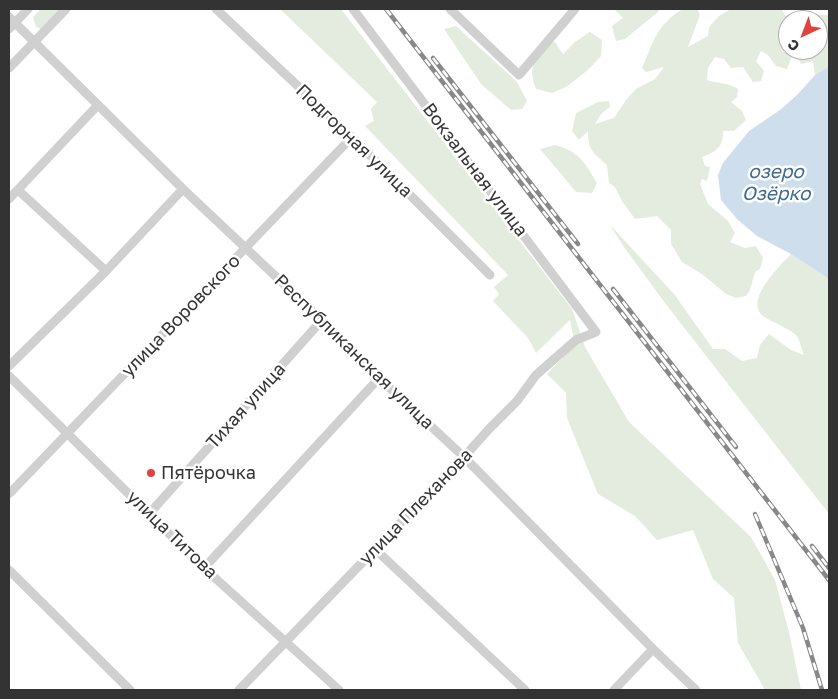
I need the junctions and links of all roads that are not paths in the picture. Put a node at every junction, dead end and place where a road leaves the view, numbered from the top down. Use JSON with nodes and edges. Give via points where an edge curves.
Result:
{"nodes":[{"id":1,"x":28,"y":9,"type":"edge"},
{"id":2,"x":66,"y":9,"type":"edge"},
{"id":3,"x":216,"y":9,"type":"edge"},
{"id":4,"x":352,"y":9,"type":"edge"},
{"id":5,"x":450,"y":9,"type":"edge"},
{"id":6,"x":575,"y":9,"type":"edge"},
{"id":7,"x":11,"y":23,"type":"edge"},
{"id":8,"x":34,"y":42,"type":"junction"},
{"id":9,"x":9,"y":68,"type":"edge"},
{"id":10,"x":97,"y":106,"type":"junction"},
{"id":11,"x":352,"y":137,"type":"junction"},
{"id":12,"x":183,"y":189,"type":"junction"},
{"id":13,"x":18,"y":190,"type":"junction"},
{"id":14,"x":9,"y":199,"type":"edge"},
{"id":15,"x":246,"y":248,"type":"junction"},
{"id":16,"x":106,"y":271,"type":"junction"},
{"id":17,"x":490,"y":275,"type":"dead end"},
{"id":18,"x":322,"y":320,"type":"junction"},
{"id":19,"x":596,"y":332,"type":"joint"},
{"id":20,"x":9,"y":366,"type":"edge"},
{"id":21,"x":9,"y":376,"type":"edge"},
{"id":22,"x":378,"y":378,"type":"junction"},
{"id":23,"x":68,"y":433,"type":"junction"},
{"id":24,"x":464,"y":457,"type":"junction"},
{"id":25,"x":9,"y":494,"type":"edge"},
{"id":26,"x":149,"y":514,"type":"junction"},
{"id":27,"x":376,"y":550,"type":"junction"},
{"id":28,"x":204,"y":568,"type":"junction"},
{"id":29,"x":9,"y":570,"type":"edge"},
{"id":30,"x":285,"y":642,"type":"junction"},
{"id":31,"x":653,"y":649,"type":"junction"},
{"id":32,"x":130,"y":690,"type":"edge"},
{"id":33,"x":239,"y":690,"type":"edge"},
{"id":34,"x":339,"y":690,"type":"edge"},
{"id":35,"x":526,"y":690,"type":"edge"},
{"id":36,"x":614,"y":690,"type":"edge"},
{"id":37,"x":696,"y":690,"type":"edge"}],
"edges":[{"from":1,"to":7,"type":"street"},
{"from":2,"to":8,"type":"street"},
{"from":3,"to":11,"type":"street","name":"Подгорная улица"},
{"from":4,"to":19,"type":"street","name":"Вокзальная улица"},
{"from":5,"to":6,"type":"street","via":[[519,75]]},
{"from":7,"to":8,"type":"street","name":"Республиканская улица"},
{"from":8,"to":9,"type":"street"},
{"from":8,"to":10,"type":"street","name":"Республиканская улица"},
{"from":10,"to":12,"type":"street","name":"Республиканская улица"},
{"from":10,"to":13,"type":"street"},
{"from":11,"to":15,"type":"street","name":"улица Воровского"},
{"from":11,"to":17,"type":"street","name":"Подгорная улица"},
{"from":12,"to":15,"type":"street","name":"Республиканская улица"},
{"from":12,"to":16,"type":"street"},
{"from":13,"to":14,"type":"street"},
{"from":13,"to":16,"type":"street"},
{"from":15,"to":18,"type":"street","name":"Республиканская улица"},
{"from":15,"to":23,"type":"street","name":"улица Воровского"},
{"from":16,"to":20,"type":"street"},
{"from":18,"to":22,"type":"street","name":"Республиканская улица"},
{"from":18,"to":26,"type":"street","name":"Тихая улица"},
{"from":19,"to":24,"type":"street","name":"улица Плеханова","via":[[576,340],[536,375]]},
{"from":21,"to":23,"type":"street","name":"улица Титова"},
{"from":22,"to":24,"type":"street","name":"Республиканская улица"},
{"from":22,"to":28,"type":"street"},
{"from":23,"to":25,"type":"street","name":"улица Воровского"},
{"from":23,"to":26,"type":"street","name":"улица Титова"},
{"from":24,"to":27,"type":"street","name":"улица Плеханова"},
{"from":24,"to":31,"type":"street","name":"Республиканская улица"},
{"from":26,"to":28,"type":"street","name":"улица Титова"},
{"from":27,"to":30,"type":"street","name":"улица Плеханова"},
{"from":27,"to":35,"type":"street"},
{"from":28,"to":30,"type":"street","name":"улица Титова"},
{"from":29,"to":32,"type":"street"},
{"from":30,"to":33,"type":"street","name":"улица Плеханова"},
{"from":30,"to":34,"type":"street","name":"улица Титова"},
{"from":31,"to":36,"type":"street"},
{"from":31,"to":37,"type":"street","name":"Республиканская улица"}]}
